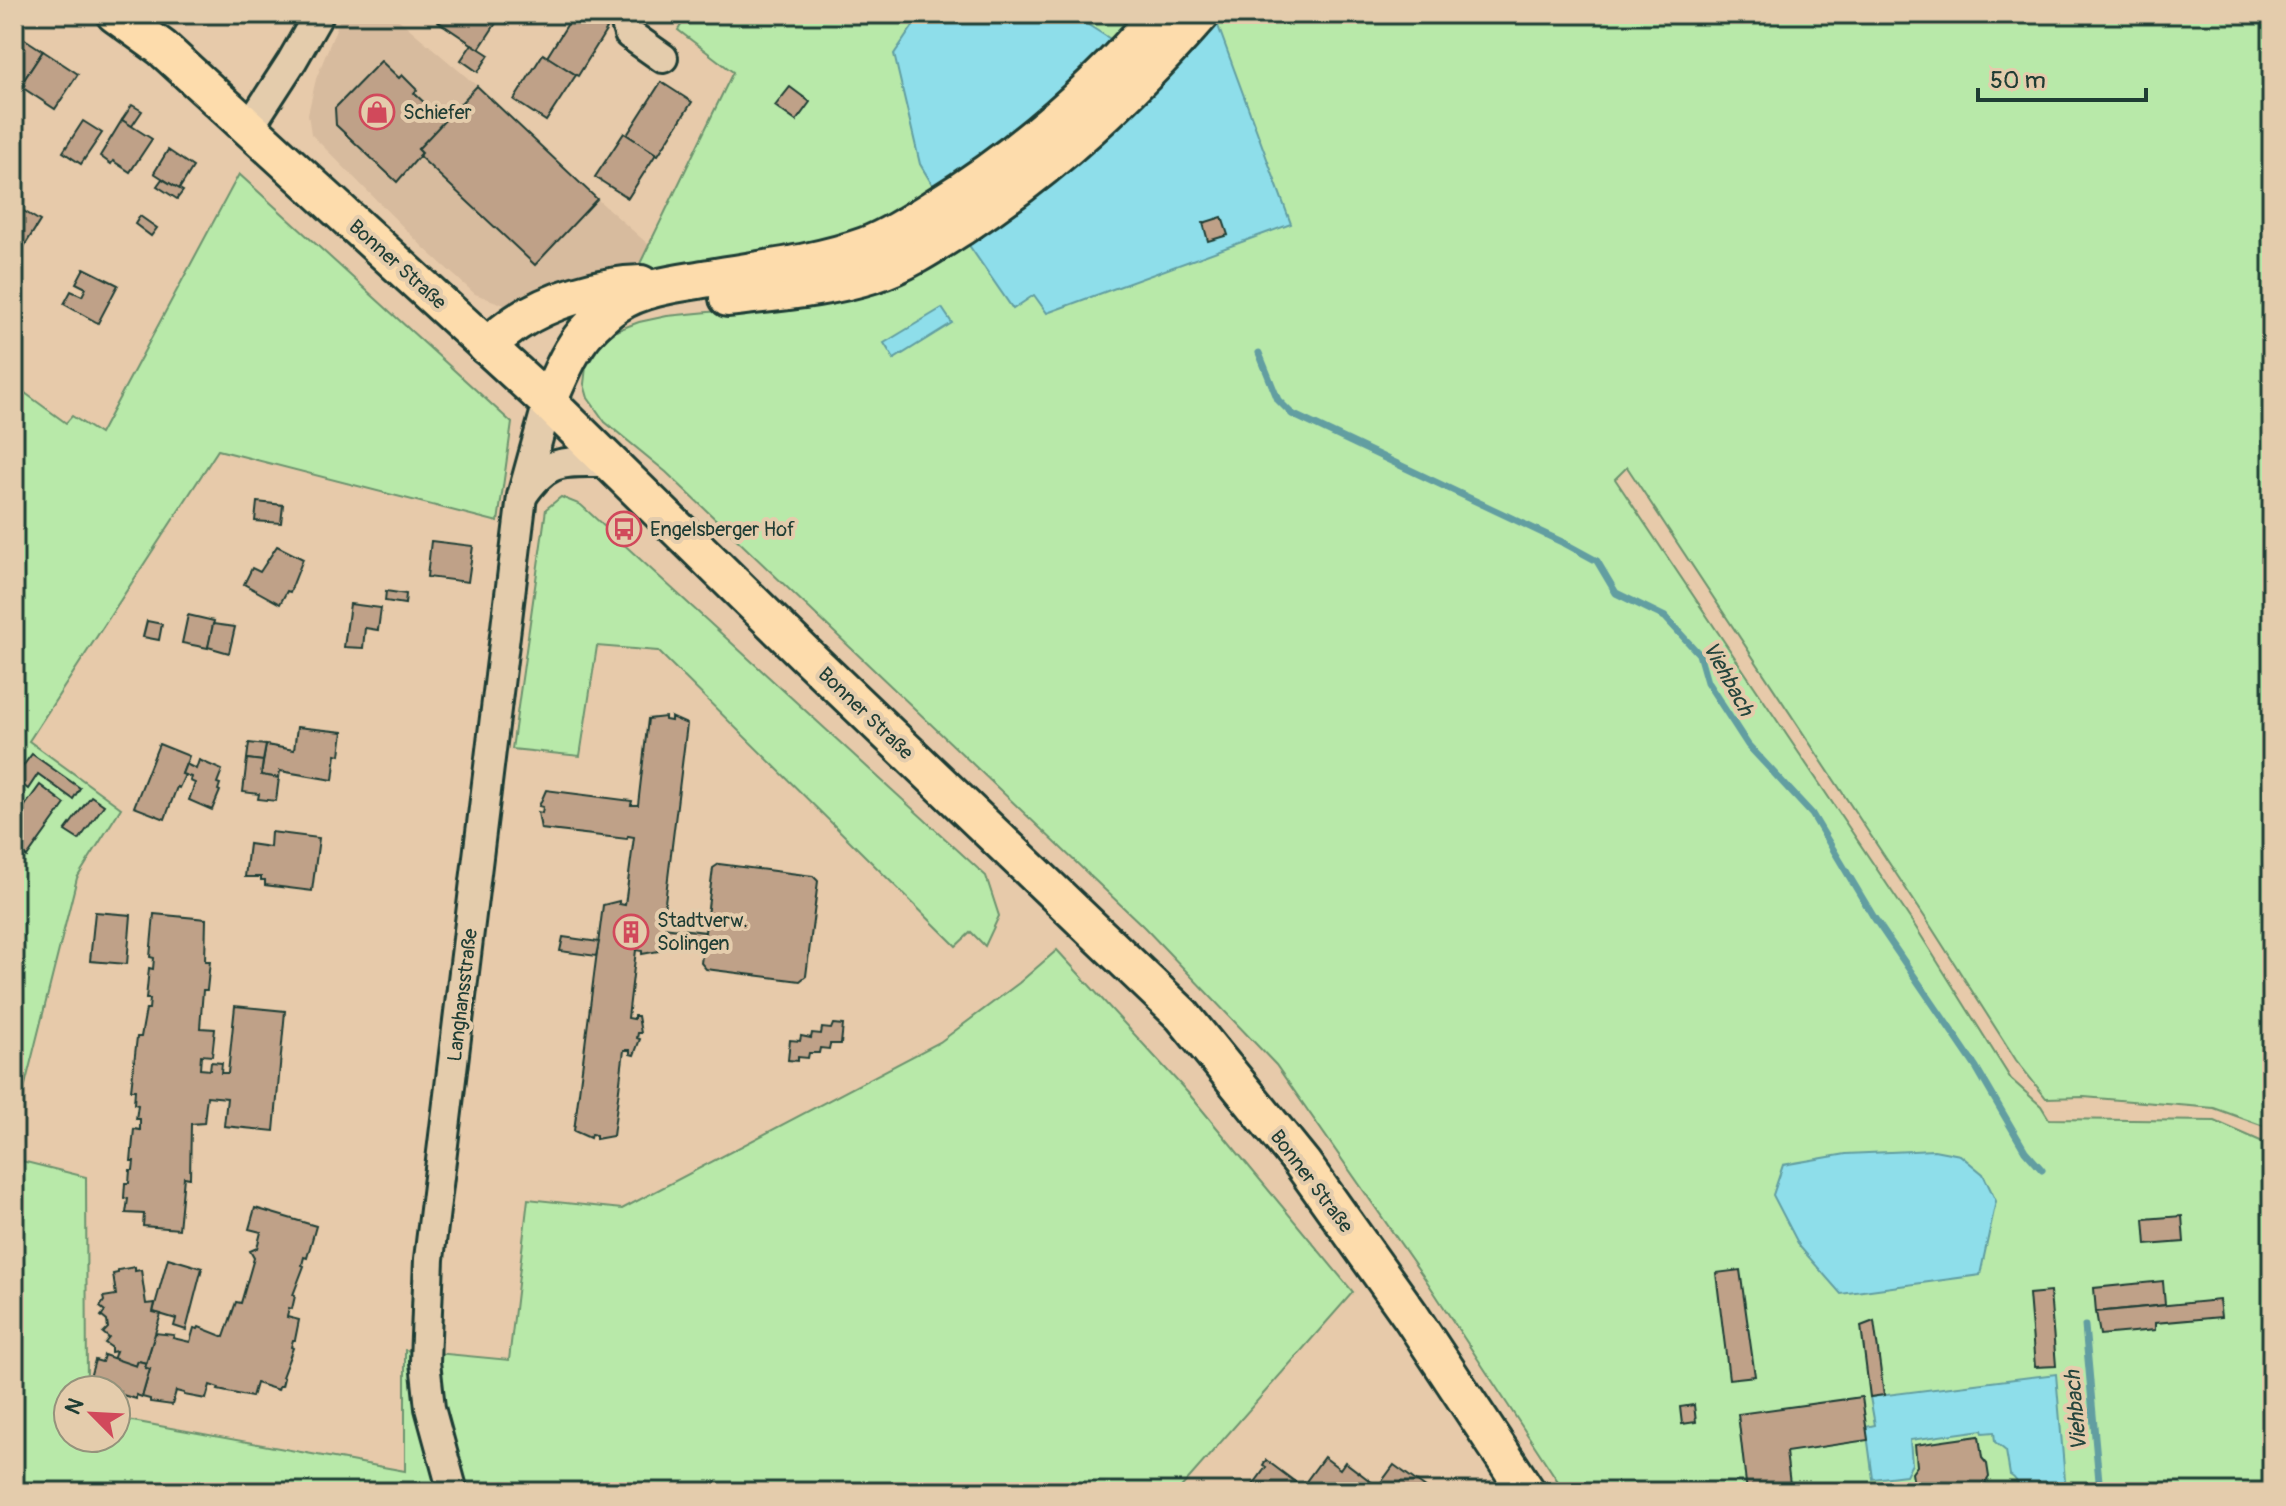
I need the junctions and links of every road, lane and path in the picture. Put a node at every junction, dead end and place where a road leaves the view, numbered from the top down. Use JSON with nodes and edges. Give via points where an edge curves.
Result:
{"nodes":[{"id":1,"x":115,"y":14,"type":"edge"},
{"id":2,"x":319,"y":14,"type":"edge"},
{"id":3,"x":623,"y":14,"type":"edge"},
{"id":4,"x":1159,"y":14,"type":"edge"},
{"id":5,"x":1201,"y":14,"type":"edge"},
{"id":6,"x":663,"y":58,"type":"dead end"},
{"id":7,"x":248,"y":129,"type":"junction"},
{"id":8,"x":910,"y":240,"type":"junction"},
{"id":9,"x":682,"y":282,"type":"junction"},
{"id":10,"x":597,"y":321,"type":"junction"},
{"id":11,"x":486,"y":346,"type":"junction"},
{"id":12,"x":548,"y":402,"type":"junction"},
{"id":13,"x":608,"y":462,"type":"junction"},
{"id":14,"x":522,"y":496,"type":"junction"},
{"id":15,"x":453,"y":1492,"type":"edge"},
{"id":16,"x":1527,"y":1492,"type":"edge"}],
"edges":[{"from":1,"to":7,"type":"main road","name":"Bonner Straße","via":[[162,48]]},
{"from":2,"to":7,"type":"street"},
{"from":3,"to":6,"type":"street","via":[[629,34]]},
{"from":4,"to":8,"type":"main road","via":[[1042,130]]},
{"from":5,"to":8,"type":"main road","via":[[1090,129],[1000,201]]},
{"from":7,"to":11,"type":"main road","name":"Bonner Straße"},
{"from":8,"to":9,"type":"main road"},
{"from":8,"to":10,"type":"main road","via":[[874,274],[813,288],[668,304]]},
{"from":9,"to":10,"type":"main road","via":[[618,303]]},
{"from":9,"to":11,"type":"main road","via":[[594,291],[517,322]]},
{"from":10,"to":12,"type":"main road","via":[[571,353]]},
{"from":11,"to":12,"type":"main road","name":"Bonner Straße"},
{"from":12,"to":13,"type":"main road","name":"Bonner Straße"},
{"from":12,"to":14,"type":"street","name":"Langhansstraße"},
{"from":13,"to":14,"type":"street","via":[[557,464],[536,477]]},
{"from":13,"to":16,"type":"main road","name":"Bonner Straße","via":[[1182,1015],[1302,1163]]},
{"from":14,"to":15,"type":"street","name":"Langhansstraße","via":[[429,1259],[425,1362],[430,1408]]}]}
